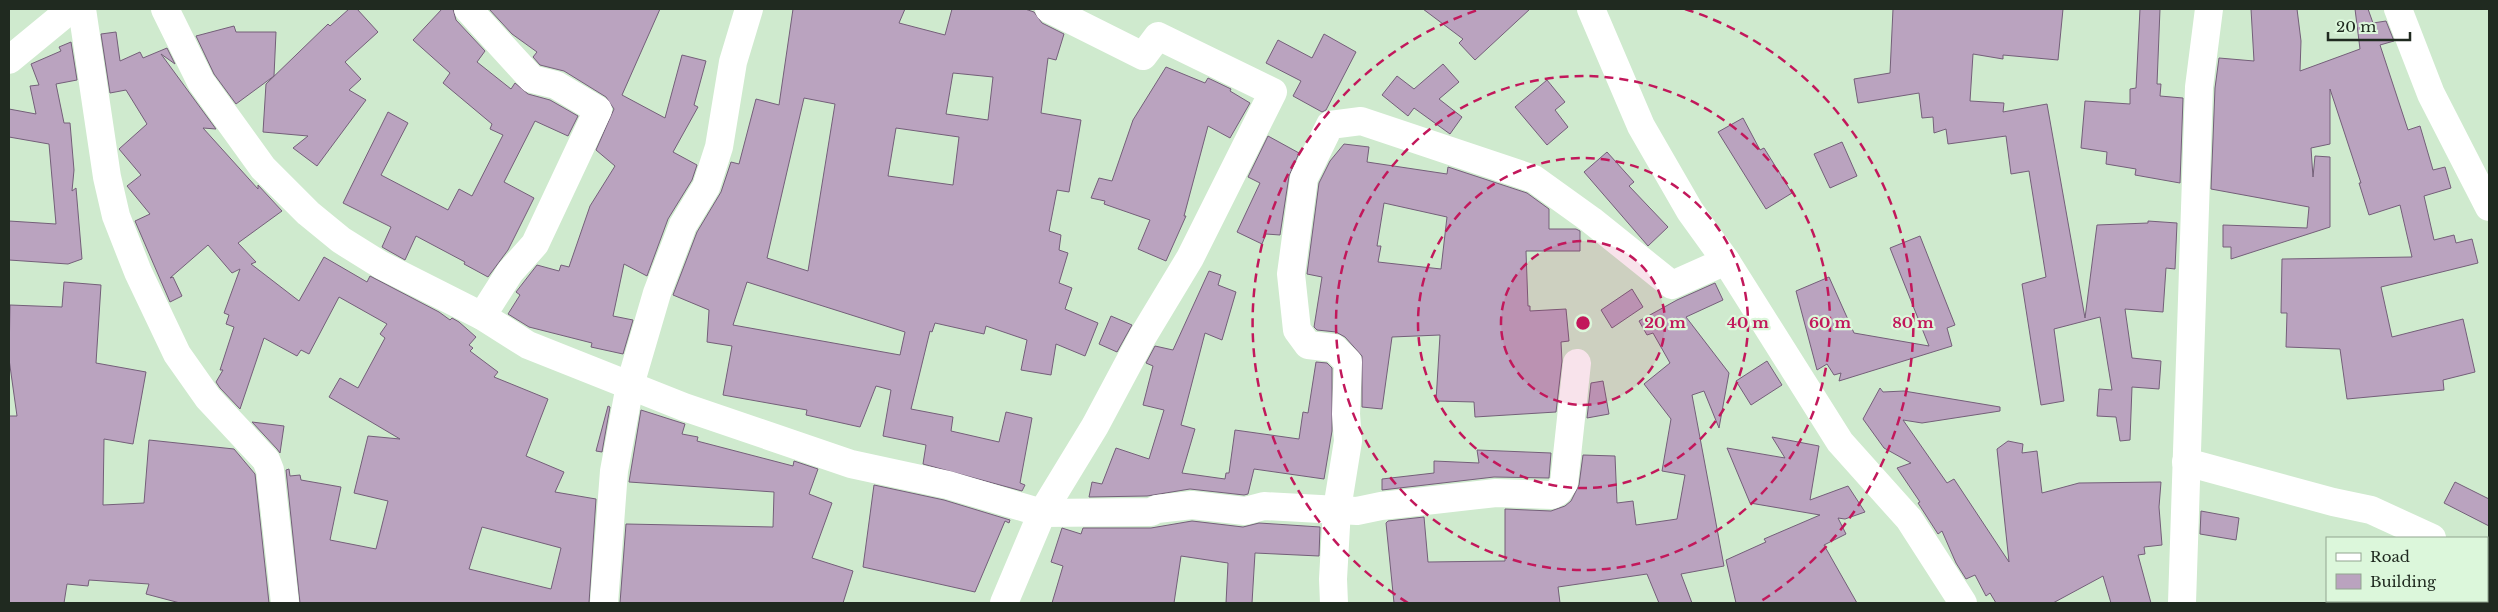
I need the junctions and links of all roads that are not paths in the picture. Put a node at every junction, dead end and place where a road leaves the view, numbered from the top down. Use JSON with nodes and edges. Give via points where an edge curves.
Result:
{"nodes":[{"id":1,"x":71,"y":9,"type":"edge"},
{"id":2,"x":82,"y":9,"type":"edge"},
{"id":3,"x":165,"y":9,"type":"edge"},
{"id":4,"x":468,"y":9,"type":"edge"},
{"id":5,"x":749,"y":9,"type":"edge"},
{"id":6,"x":1049,"y":9,"type":"edge"},
{"id":7,"x":1591,"y":9,"type":"edge"},
{"id":8,"x":2208,"y":9,"type":"edge"},
{"id":9,"x":2398,"y":9,"type":"edge"},
{"id":10,"x":9,"y":60,"type":"edge"},
{"id":11,"x":2489,"y":207,"type":"edge"},
{"id":12,"x":1726,"y":262,"type":"junction"},
{"id":13,"x":482,"y":316,"type":"junction"},
{"id":14,"x":1577,"y":363,"type":"dead end"},
{"id":15,"x":630,"y":384,"type":"junction"},
{"id":16,"x":2186,"y":462,"type":"junction"},
{"id":17,"x":1337,"y":509,"type":"junction"},
{"id":18,"x":1042,"y":512,"type":"junction"},
{"id":19,"x":2430,"y":537,"type":"edge"},
{"id":20,"x":285,"y":603,"type":"edge"},
{"id":21,"x":604,"y":603,"type":"edge"},
{"id":22,"x":1004,"y":603,"type":"edge"},
{"id":23,"x":1334,"y":603,"type":"edge"},
{"id":24,"x":1963,"y":603,"type":"edge"},
{"id":25,"x":2182,"y":603,"type":"edge"}],
"edges":[{"from":1,"to":10,"type":"street"},
{"from":2,"to":20,"type":"street","via":[[97,99],[100,140],[116,216],[138,272],[177,354],[208,398],[266,460],[270,470]]},
{"from":3,"to":13,"type":"street","via":[[201,82],[264,168],[308,213],[341,240],[381,265]]},
{"from":4,"to":13,"type":"street","via":[[532,79],[556,85],[598,110],[535,244],[510,272]]},
{"from":5,"to":15,"type":"street","via":[[732,62],[720,147],[706,187],[683,225],[657,293]]},
{"from":6,"to":18,"type":"street","via":[[1143,56],[1158,36],[1273,92],[1190,258]]},
{"from":7,"to":12,"type":"street","via":[[1641,126],[1690,210]]},
{"from":8,"to":16,"type":"street","via":[[2199,87]]},
{"from":9,"to":11,"type":"street","via":[[2431,94]]},
{"from":12,"to":17,"type":"street","via":[[1672,286],[1591,220],[1534,179],[1361,121],[1330,126],[1304,178],[1291,274],[1297,330],[1308,345],[1334,348],[1348,362],[1348,441]]},
{"from":12,"to":24,"type":"street","via":[[1840,442],[1909,519]]},
{"from":13,"to":15,"type":"street","via":[[528,345]]},
{"from":14,"to":17,"type":"street","via":[[1564,483],[1558,492],[1552,495],[1496,493],[1357,511]]},
{"from":15,"to":18,"type":"street","via":[[684,407],[851,464],[948,485]]},
{"from":15,"to":21,"type":"street","via":[[614,471]]},
{"from":16,"to":19,"type":"street","via":[[2371,510]]},
{"from":16,"to":25,"type":"street"},
{"from":17,"to":18,"type":"street","via":[[1264,506],[1245,512],[1192,505],[1151,512]]},
{"from":17,"to":23,"type":"street"},
{"from":18,"to":22,"type":"street"}]}
